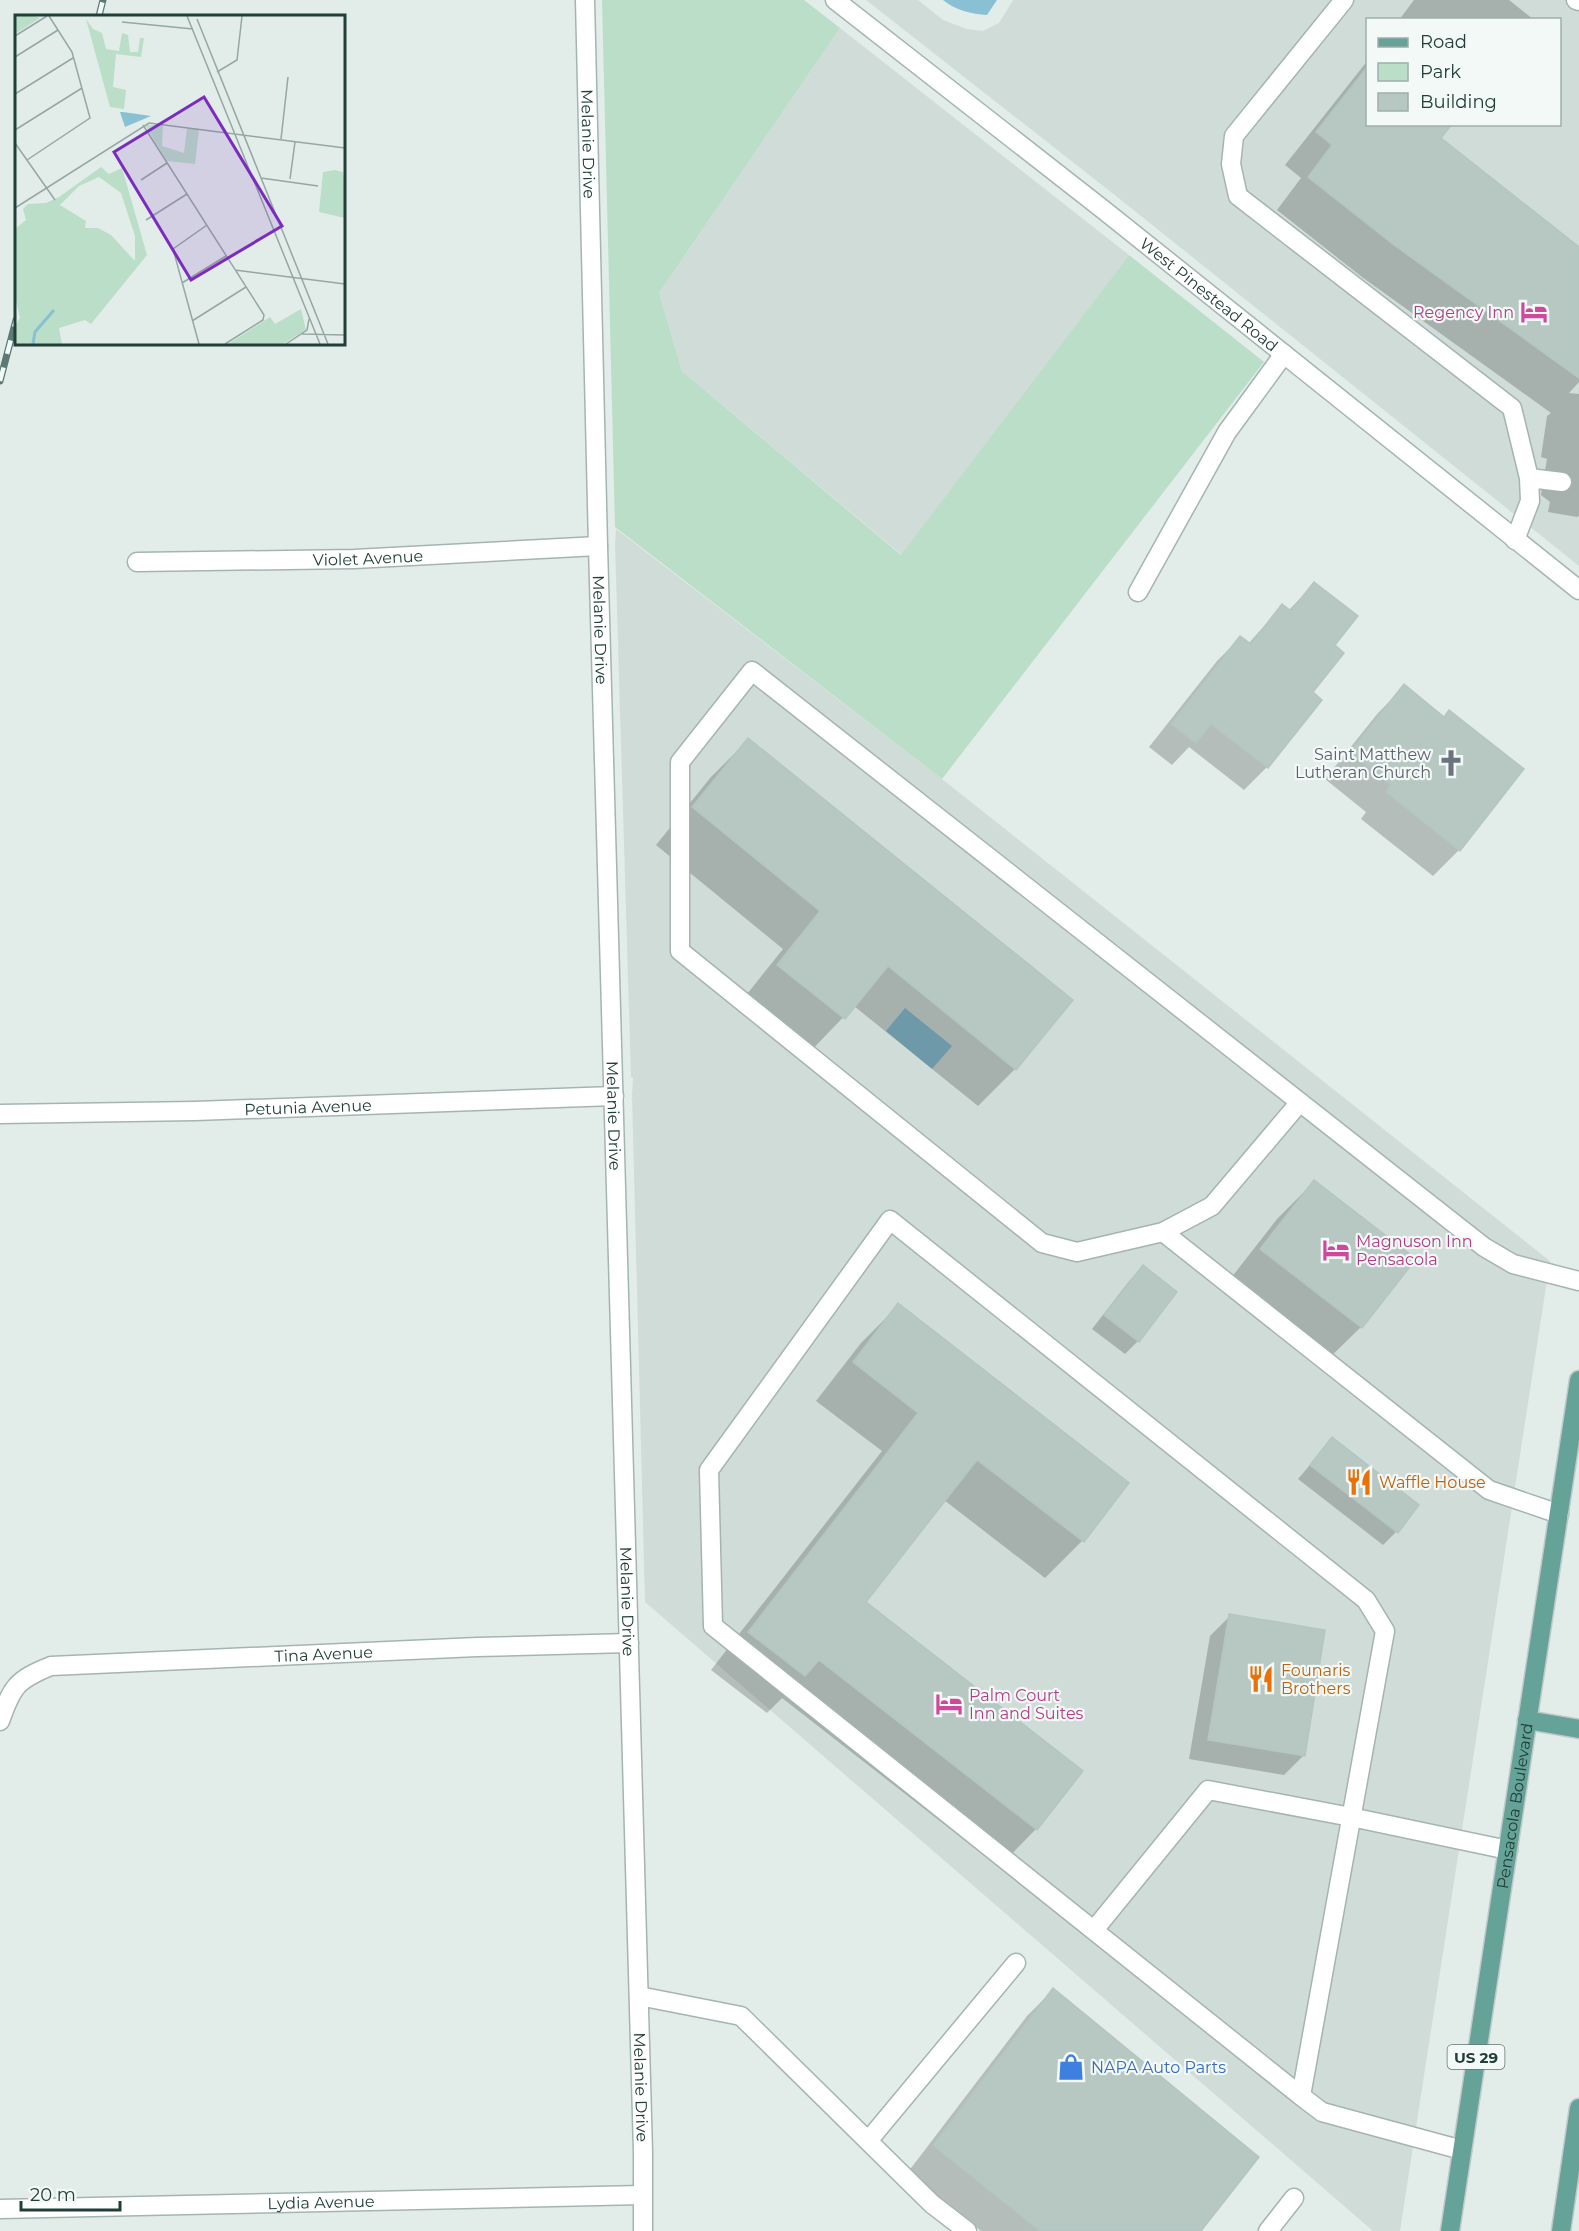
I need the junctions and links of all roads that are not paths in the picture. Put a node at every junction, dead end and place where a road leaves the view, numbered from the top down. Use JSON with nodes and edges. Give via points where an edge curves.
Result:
{"nodes":[{"id":1,"x":585,"y":0,"type":"edge"},
{"id":2,"x":835,"y":0,"type":"edge"},
{"id":3,"x":1344,"y":0,"type":"edge"},
{"id":4,"x":1284,"y":354,"type":"junction"},
{"id":5,"x":1529,"y":478,"type":"junction"},
{"id":6,"x":1562,"y":482,"type":"dead end"},
{"id":7,"x":1515,"y":540,"type":"junction"},
{"id":8,"x":598,"y":546,"type":"junction"},
{"id":9,"x":137,"y":562,"type":"dead end"},
{"id":10,"x":1579,"y":590,"type":"edge"},
{"id":11,"x":1138,"y":592,"type":"dead end"},
{"id":12,"x":614,"y":1096,"type":"junction"},
{"id":13,"x":1300,"y":1102,"type":"junction"},
{"id":14,"x":0,"y":1114,"type":"edge"},
{"id":15,"x":1163,"y":1232,"type":"junction"},
{"id":16,"x":1579,"y":1281,"type":"edge"},
{"id":17,"x":1579,"y":1380,"type":"edge"},
{"id":18,"x":1559,"y":1514,"type":"junction"},
{"id":19,"x":629,"y":1643,"type":"junction"},
{"id":20,"x":1527,"y":1720,"type":"junction"},
{"id":21,"x":0,"y":1721,"type":"edge"},
{"id":22,"x":1579,"y":1729,"type":"edge"},
{"id":23,"x":1351,"y":1817,"type":"junction"},
{"id":24,"x":1508,"y":1850,"type":"junction"},
{"id":25,"x":1094,"y":1930,"type":"junction"},
{"id":26,"x":1016,"y":1963,"type":"dead end"},
{"id":27,"x":639,"y":1996,"type":"junction"},
{"id":28,"x":1301,"y":2096,"type":"junction"},
{"id":29,"x":1579,"y":2108,"type":"edge"},
{"id":30,"x":868,"y":2141,"type":"junction"},
{"id":31,"x":1462,"y":2150,"type":"junction"},
{"id":32,"x":642,"y":2195,"type":"junction"},
{"id":33,"x":1294,"y":2198,"type":"dead end"},
{"id":34,"x":0,"y":2209,"type":"edge"},
{"id":35,"x":643,"y":2231,"type":"edge"},
{"id":36,"x":967,"y":2231,"type":"edge"},
{"id":37,"x":1268,"y":2231,"type":"edge"},
{"id":38,"x":1450,"y":2231,"type":"edge"},
{"id":39,"x":1561,"y":2231,"type":"edge"}],
"edges":[{"from":1,"to":8,"type":"street","name":"Melanie Drive"},
{"from":2,"to":4,"type":"street","name":"West Pinestead Road"},
{"from":3,"to":5,"type":"street","via":[[1234,136],[1231,164],[1239,196],[1512,408]]},
{"from":4,"to":7,"type":"street","name":"West Pinestead Road"},
{"from":4,"to":11,"type":"street","via":[[1227,432]]},
{"from":5,"to":6,"type":"street"},
{"from":5,"to":7,"type":"street","via":[[1530,501]]},
{"from":7,"to":10,"type":"street","name":"West Pinestead Road"},
{"from":8,"to":9,"type":"street","name":"Violet Avenue","via":[[354,559]]},
{"from":8,"to":12,"type":"street","name":"Melanie Drive"},
{"from":12,"to":14,"type":"street","name":"Petunia Avenue"},
{"from":12,"to":19,"type":"street","name":"Melanie Drive"},
{"from":13,"to":15,"type":"street","via":[[1212,1206]]},
{"from":13,"to":15,"type":"street","via":[[752,671],[680,762],[680,951],[1042,1243],[1077,1252]]},
{"from":13,"to":16,"type":"street","via":[[1484,1247],[1513,1264]]},
{"from":15,"to":18,"type":"street","via":[[1489,1490]]},
{"from":17,"to":18,"type":"main road","name":"Pensacola Boulevard","number":"US 29"},
{"from":18,"to":20,"type":"main road","name":"Pensacola Boulevard","number":"US 29"},
{"from":19,"to":21,"type":"street","name":"Tina Avenue","via":[[51,1666],[23,1679],[10,1693]]},
{"from":19,"to":27,"type":"street","name":"Melanie Drive"},
{"from":20,"to":22,"type":"main road"},
{"from":20,"to":24,"type":"main road","name":"Pensacola Boulevard","number":"US 29"},
{"from":23,"to":24,"type":"street"},
{"from":23,"to":25,"type":"street","via":[[1208,1790]]},
{"from":23,"to":25,"type":"street","via":[[1385,1631],[1366,1600],[890,1220],[709,1470],[713,1626]]},
{"from":23,"to":28,"type":"street"},
{"from":24,"to":31,"type":"main road","name":"Pensacola Boulevard","number":"US 29"},
{"from":25,"to":28,"type":"street"},
{"from":26,"to":30,"type":"street"},
{"from":27,"to":30,"type":"street","via":[[741,2016]]},
{"from":27,"to":32,"type":"street","name":"Melanie Drive"},
{"from":28,"to":31,"type":"street","via":[[1322,2112]]},
{"from":29,"to":39,"type":"main road"},
{"from":30,"to":36,"type":"street","via":[[932,2204]]},
{"from":31,"to":38,"type":"main road","name":"Pensacola Boulevard","number":"US 29"},
{"from":32,"to":34,"type":"street","name":"Lydia Avenue"},
{"from":32,"to":35,"type":"street","name":"Melanie Drive"},
{"from":33,"to":37,"type":"street"}]}
